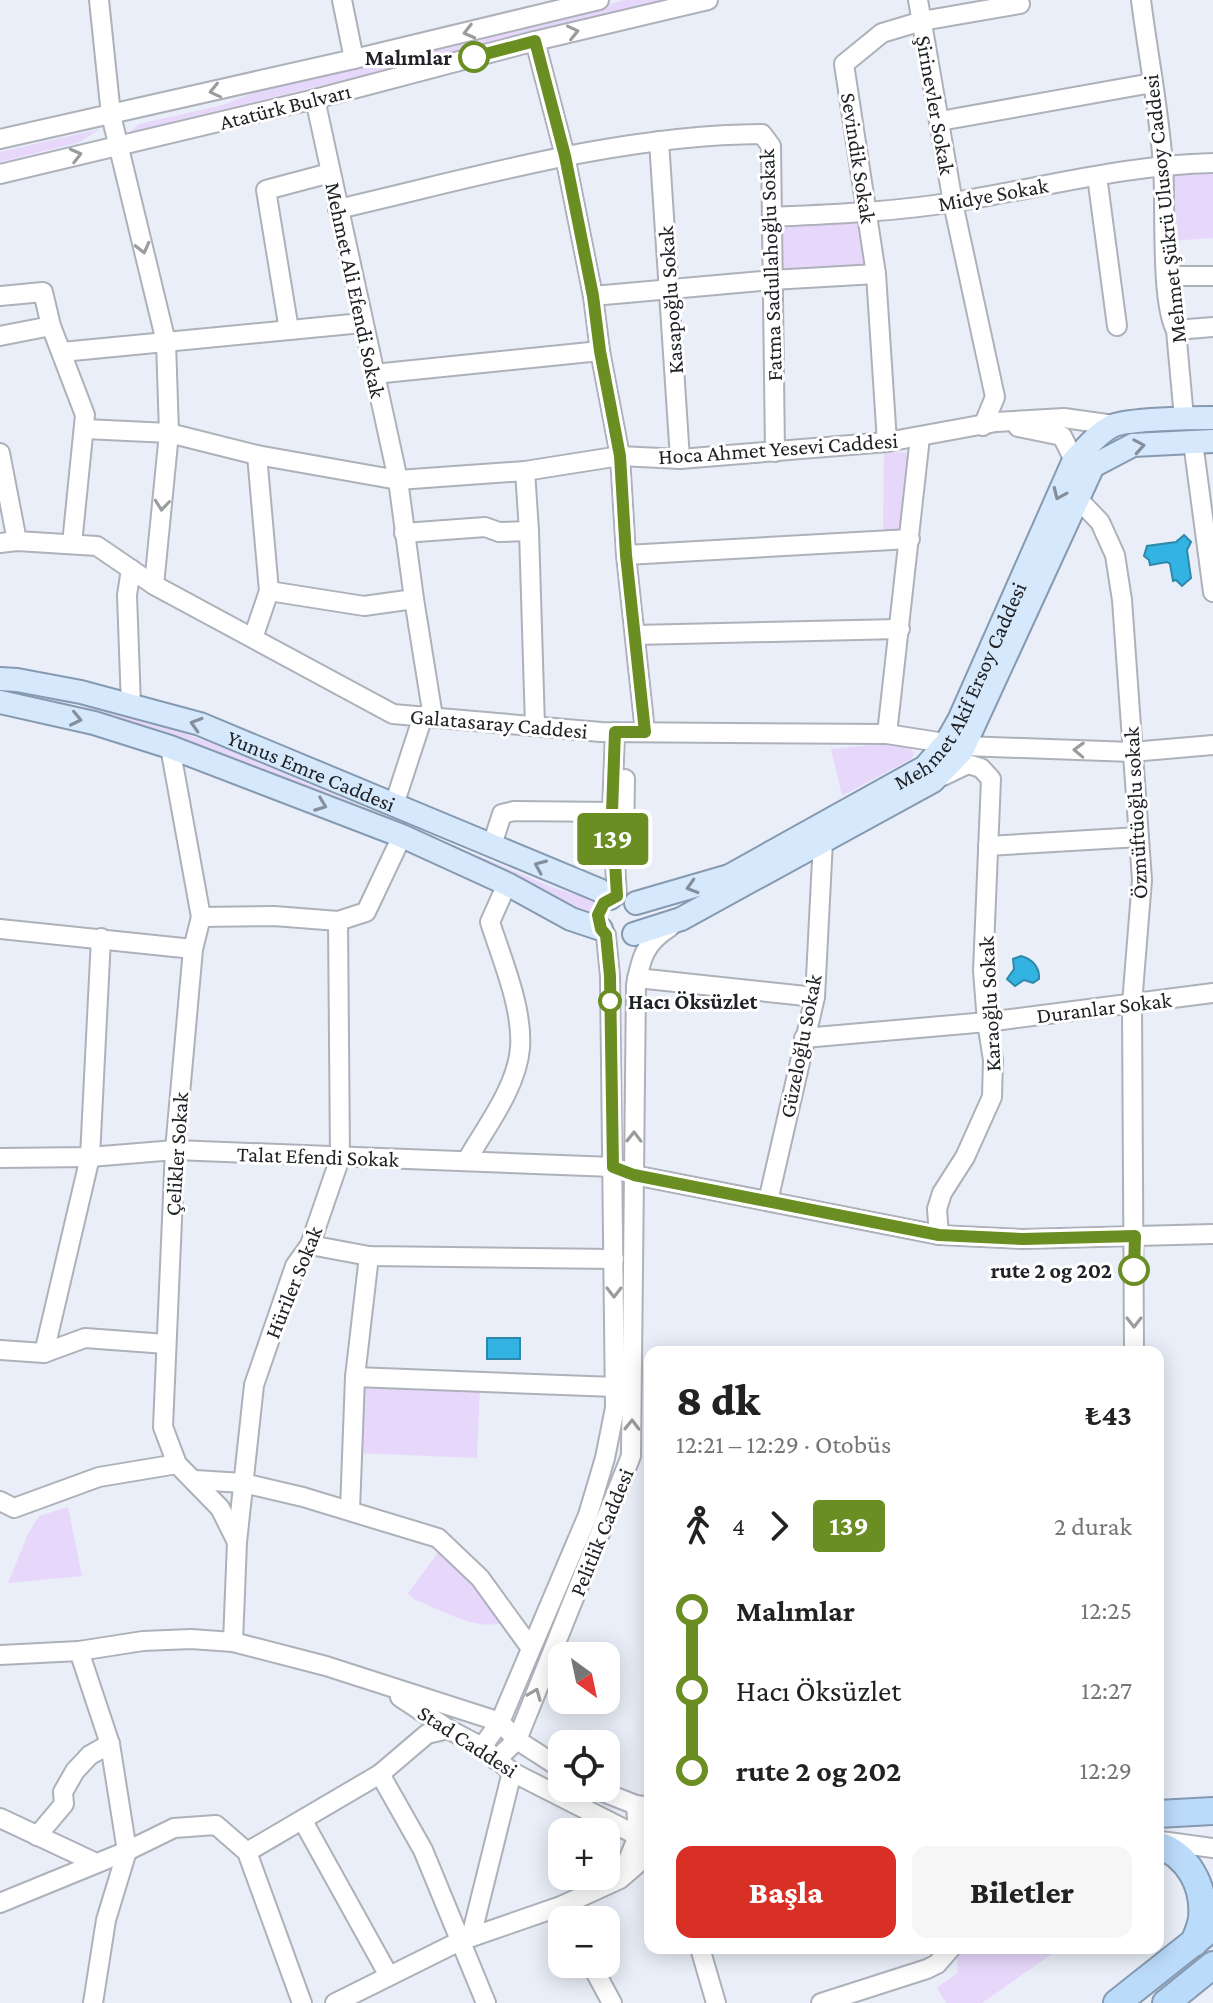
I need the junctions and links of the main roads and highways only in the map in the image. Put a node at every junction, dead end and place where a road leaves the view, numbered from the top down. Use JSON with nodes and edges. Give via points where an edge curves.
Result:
{"nodes":[{"id":1,"x":1213,"y":418,"type":"edge"},
{"id":2,"x":1203,"y":441,"type":"edge"},
{"id":3,"x":0,"y":679,"type":"edge"},
{"id":4,"x":0,"y":702,"type":"edge"},
{"id":5,"x":955,"y":744,"type":"junction"},
{"id":6,"x":621,"y":899,"type":"junction"},
{"id":7,"x":603,"y":932,"type":"junction"},
{"id":8,"x":634,"y":934,"type":"junction"},
{"id":9,"x":1213,"y":1811,"type":"edge"},
{"id":10,"x":1164,"y":1815,"type":"edge"},
{"id":11,"x":1164,"y":1846,"type":"edge"},
{"id":12,"x":1207,"y":1939,"type":"edge"},
{"id":13,"x":1213,"y":1965,"type":"edge"},
{"id":14,"x":1213,"y":1987,"type":"edge"},
{"id":15,"x":1117,"y":2003,"type":"edge"},
{"id":16,"x":1137,"y":2003,"type":"edge"},
{"id":17,"x":1166,"y":2003,"type":"edge"},
{"id":18,"x":1192,"y":2003,"type":"edge"}],
"edges":[{"from":1,"to":5,"type":"main road","name":"Mehmet Akif Ersoy Caddesi","one_way":true,"via":[[1114,425],[1074,460],[960,718]]},
{"from":5,"to":2,"type":"main road","name":"Mehmet Akif Ersoy Caddesi","one_way":true,"via":[[1093,466],[1133,445]]},
{"from":6,"to":3,"type":"main road","name":"Yunus Emre Caddesi","one_way":true,"via":[[200,724],[81,692]]},
{"from":4,"to":7,"type":"main road","name":"Yunus Emre Caddesi","one_way":true,"via":[[170,747],[402,836]]},
{"from":5,"to":6,"type":"main road","name":"Mehmet Akif Ersoy Caddesi","one_way":true,"via":[[925,767],[729,876]]},
{"from":5,"to":8,"type":"main road","name":"Mehmet Akif Ersoy Caddesi","via":[[933,781],[681,919]]},
{"from":6,"to":7,"type":"main road","via":[[604,903],[598,915]]},
{"from":6,"to":8,"type":"main road","via":[[641,916]]},
{"from":7,"to":8,"type":"main road","via":[[623,939]]},
{"from":9,"to":10,"type":"highway"},
{"from":11,"to":12,"type":"highway","via":[[1196,1878]]},
{"from":12,"to":15,"type":"highway"},
{"from":12,"to":16,"type":"highway"},
{"from":13,"to":17,"type":"highway"},
{"from":14,"to":18,"type":"highway"}]}
